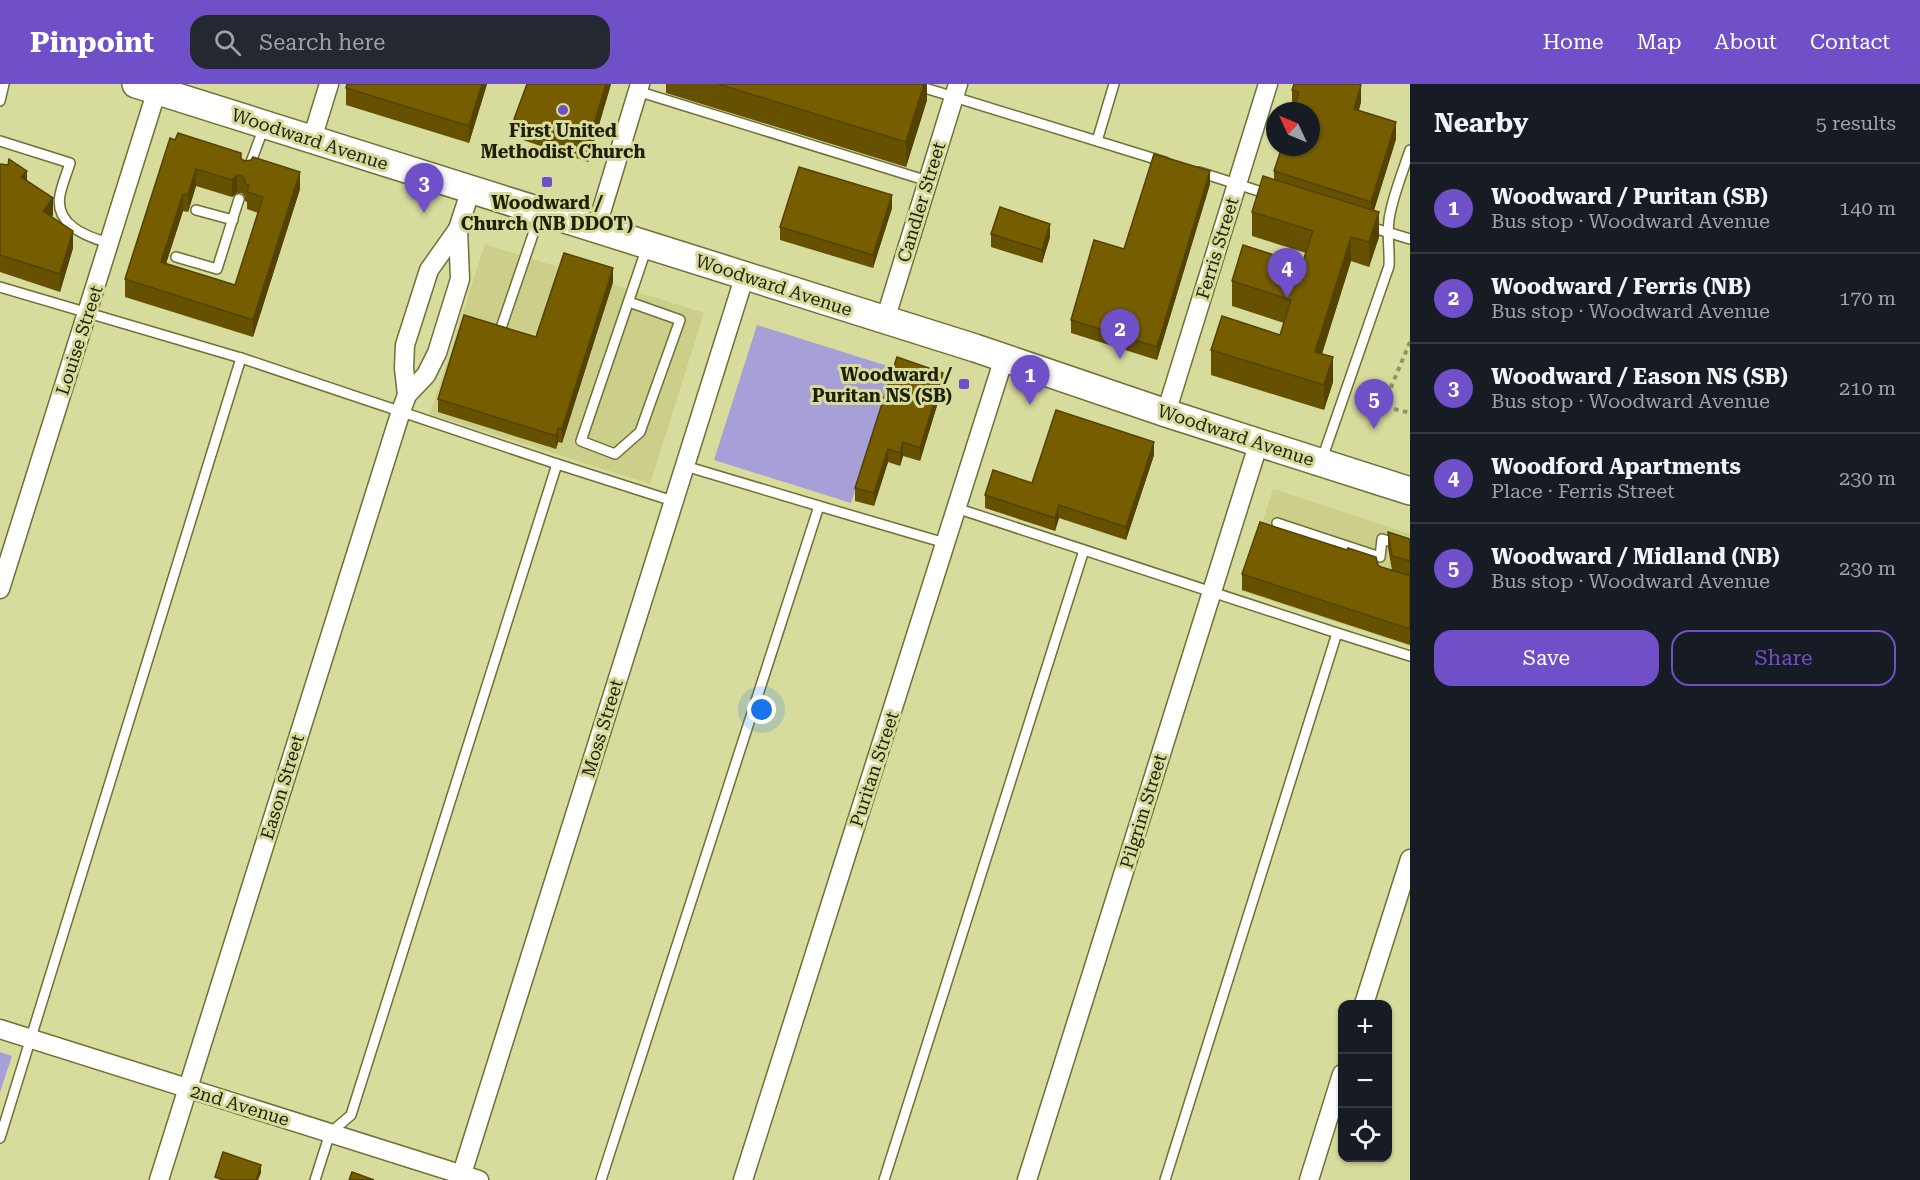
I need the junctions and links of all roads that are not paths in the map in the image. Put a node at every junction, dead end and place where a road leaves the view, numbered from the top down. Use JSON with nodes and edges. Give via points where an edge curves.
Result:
{"nodes":[{"id":1,"x":4,"y":84,"type":"edge"},
{"id":2,"x":329,"y":84,"type":"edge"},
{"id":3,"x":912,"y":84,"type":"edge"},
{"id":4,"x":1114,"y":84,"type":"edge"},
{"id":5,"x":1269,"y":84,"type":"edge"},
{"id":6,"x":147,"y":87,"type":"edge"},
{"id":7,"x":639,"y":88,"type":"edge"},
{"id":8,"x":956,"y":90,"type":"edge"},
{"id":9,"x":0,"y":101,"type":"edge"},
{"id":10,"x":265,"y":124,"type":"junction"},
{"id":11,"x":312,"y":140,"type":"junction"},
{"id":12,"x":0,"y":141,"type":"edge"},
{"id":13,"x":1097,"y":141,"type":"junction"},
{"id":14,"x":1410,"y":150,"type":"edge"},
{"id":15,"x":1173,"y":164,"type":"edge"},
{"id":16,"x":1194,"y":170,"type":"edge"},
{"id":17,"x":247,"y":172,"type":"edge"},
{"id":18,"x":928,"y":181,"type":"junction"},
{"id":19,"x":1238,"y":184,"type":"junction"},
{"id":20,"x":471,"y":189,"type":"junction"},
{"id":21,"x":1280,"y":198,"type":"edge"},
{"id":22,"x":239,"y":199,"type":"dead end"},
{"id":23,"x":196,"y":210,"type":"dead end"},
{"id":24,"x":541,"y":212,"type":"junction"},
{"id":25,"x":233,"y":220,"type":"junction"},
{"id":26,"x":1356,"y":222,"type":"edge"},
{"id":27,"x":458,"y":229,"type":"junction"},
{"id":28,"x":596,"y":229,"type":"junction"},
{"id":29,"x":1388,"y":232,"type":"junction"},
{"id":30,"x":1410,"y":239,"type":"edge"},
{"id":31,"x":110,"y":243,"type":"junction"},
{"id":32,"x":647,"y":245,"type":"junction"},
{"id":33,"x":176,"y":256,"type":"dead end"},
{"id":34,"x":745,"y":275,"type":"junction"},
{"id":35,"x":0,"y":287,"type":"edge"},
{"id":36,"x":629,"y":302,"type":"junction"},
{"id":37,"x":87,"y":314,"type":"junction"},
{"id":38,"x":885,"y":320,"type":"junction"},
{"id":39,"x":501,"y":328,"type":"edge"},
{"id":40,"x":241,"y":358,"type":"junction"},
{"id":41,"x":1004,"y":358,"type":"junction"},
{"id":42,"x":404,"y":403,"type":"junction"},
{"id":43,"x":1166,"y":413,"type":"junction"},
{"id":44,"x":1259,"y":442,"type":"junction"},
{"id":45,"x":1321,"y":462,"type":"junction"},
{"id":46,"x":557,"y":464,"type":"junction"},
{"id":47,"x":685,"y":466,"type":"junction"},
{"id":48,"x":1410,"y":491,"type":"edge"},
{"id":49,"x":674,"y":501,"type":"junction"},
{"id":50,"x":819,"y":506,"type":"junction"},
{"id":51,"x":956,"y":508,"type":"junction"},
{"id":52,"x":1277,"y":523,"type":"dead end"},
{"id":53,"x":945,"y":543,"type":"junction"},
{"id":54,"x":1405,"y":548,"type":"edge"},
{"id":55,"x":1084,"y":550,"type":"junction"},
{"id":56,"x":0,"y":589,"type":"edge"},
{"id":57,"x":1212,"y":592,"type":"junction"},
{"id":58,"x":1337,"y":633,"type":"junction"},
{"id":59,"x":1410,"y":656,"type":"edge"},
{"id":60,"x":1410,"y":859,"type":"edge"},
{"id":61,"x":1366,"y":1000,"type":"edge"},
{"id":62,"x":0,"y":1029,"type":"edge"},
{"id":63,"x":31,"y":1039,"type":"junction"},
{"id":64,"x":1338,"y":1087,"type":"edge"},
{"id":65,"x":188,"y":1088,"type":"junction"},
{"id":66,"x":330,"y":1133,"type":"junction"},
{"id":67,"x":0,"y":1138,"type":"edge"},
{"id":68,"x":467,"y":1178,"type":"edge"},
{"id":69,"x":159,"y":1180,"type":"edge"},
{"id":70,"x":315,"y":1180,"type":"edge"},
{"id":71,"x":601,"y":1180,"type":"edge"},
{"id":72,"x":743,"y":1180,"type":"edge"},
{"id":73,"x":884,"y":1180,"type":"edge"},
{"id":74,"x":1027,"y":1180,"type":"edge"},
{"id":75,"x":1165,"y":1180,"type":"edge"},
{"id":76,"x":1309,"y":1180,"type":"edge"}],
"edges":[{"from":1,"to":9,"type":"lane"},
{"from":2,"to":11,"type":"street"},
{"from":3,"to":8,"type":"lane"},
{"from":4,"to":13,"type":"lane"},
{"from":5,"to":19,"type":"street","name":"Ferris Street"},
{"from":6,"to":10,"type":"main road","name":"Woodward Avenue"},
{"from":6,"to":31,"type":"street","name":"Louise Street"},
{"from":7,"to":18,"type":"lane"},
{"from":7,"to":28,"type":"street"},
{"from":8,"to":13,"type":"lane"},
{"from":8,"to":18,"type":"street","name":"Candler Street"},
{"from":10,"to":11,"type":"main road","name":"Woodward Avenue"},
{"from":10,"to":17,"type":"lane"},
{"from":11,"to":20,"type":"main road","name":"Woodward Avenue"},
{"from":12,"to":31,"type":"lane","via":[[70,163],[59,197],[62,218],[93,239]]},
{"from":13,"to":15,"type":"lane"},
{"from":14,"to":29,"type":"lane"},
{"from":16,"to":19,"type":"lane"},
{"from":18,"to":38,"type":"street","name":"Candler Street"},
{"from":19,"to":21,"type":"lane"},
{"from":19,"to":43,"type":"street","name":"Ferris Street"},
{"from":20,"to":24,"type":"main road","name":"Woodward Avenue"},
{"from":20,"to":27,"type":"street","name":"Eason Street"},
{"from":22,"to":25,"type":"lane"},
{"from":23,"to":25,"type":"lane"},
{"from":24,"to":28,"type":"main road","name":"Woodward Avenue"},
{"from":24,"to":39,"type":"lane"},
{"from":25,"to":33,"type":"lane","via":[[217,268]]},
{"from":26,"to":29,"type":"lane"},
{"from":27,"to":42,"type":"street","name":"Eason Street","via":[[429,270],[405,345]]},
{"from":27,"to":42,"type":"street","name":"Eason Street","via":[[460,279],[426,375]]},
{"from":28,"to":32,"type":"main road","name":"Woodward Avenue"},
{"from":29,"to":30,"type":"lane"},
{"from":29,"to":45,"type":"lane","via":[[1389,266]]},
{"from":31,"to":37,"type":"street","name":"Louise Street"},
{"from":32,"to":34,"type":"main road","name":"Woodward Avenue"},
{"from":32,"to":36,"type":"lane"},
{"from":34,"to":38,"type":"main road","name":"Woodward Avenue"},
{"from":34,"to":47,"type":"street","name":"Moss Street"},
{"from":35,"to":37,"type":"lane"},
{"from":36,"to":36,"type":"lane","via":[[581,441],[615,454],[640,432],[680,320]]},
{"from":37,"to":40,"type":"lane"},
{"from":37,"to":56,"type":"street","name":"Louise Street"},
{"from":38,"to":41,"type":"main road","name":"Woodward Avenue"},
{"from":40,"to":42,"type":"lane"},
{"from":40,"to":63,"type":"lane"},
{"from":41,"to":43,"type":"main road","name":"Woodward Avenue"},
{"from":41,"to":51,"type":"street","name":"Puritan Street"},
{"from":42,"to":46,"type":"lane"},
{"from":42,"to":65,"type":"street","name":"Eason Street"},
{"from":43,"to":44,"type":"main road","name":"Woodward Avenue"},
{"from":44,"to":45,"type":"main road","name":"Woodward Avenue"},
{"from":44,"to":57,"type":"street","name":"Pilgrim Street"},
{"from":45,"to":48,"type":"main road","name":"Woodward Avenue"},
{"from":46,"to":49,"type":"lane"},
{"from":46,"to":66,"type":"lane","via":[[351,1115]]},
{"from":47,"to":49,"type":"street","name":"Moss Street"},
{"from":47,"to":50,"type":"lane"},
{"from":49,"to":68,"type":"street","name":"Moss Street"},
{"from":50,"to":53,"type":"lane"},
{"from":50,"to":71,"type":"lane"},
{"from":51,"to":53,"type":"street","name":"Puritan Street"},
{"from":51,"to":55,"type":"lane"},
{"from":52,"to":54,"type":"lane","via":[[1381,562],[1382,539]]},
{"from":53,"to":72,"type":"street","name":"Puritan Street"},
{"from":55,"to":57,"type":"lane"},
{"from":55,"to":73,"type":"lane"},
{"from":57,"to":58,"type":"lane"},
{"from":57,"to":74,"type":"street","name":"Pilgrim Street"},
{"from":58,"to":59,"type":"lane"},
{"from":58,"to":75,"type":"lane"},
{"from":60,"to":61,"type":"street"},
{"from":62,"to":63,"type":"street","name":"2nd Avenue"},
{"from":63,"to":65,"type":"street","name":"2nd Avenue"},
{"from":63,"to":67,"type":"lane"},
{"from":64,"to":76,"type":"street"},
{"from":65,"to":66,"type":"street","name":"2nd Avenue"},
{"from":65,"to":69,"type":"street","name":"Eason Street"},
{"from":66,"to":68,"type":"street","name":"2nd Avenue"},
{"from":66,"to":70,"type":"lane"}]}
